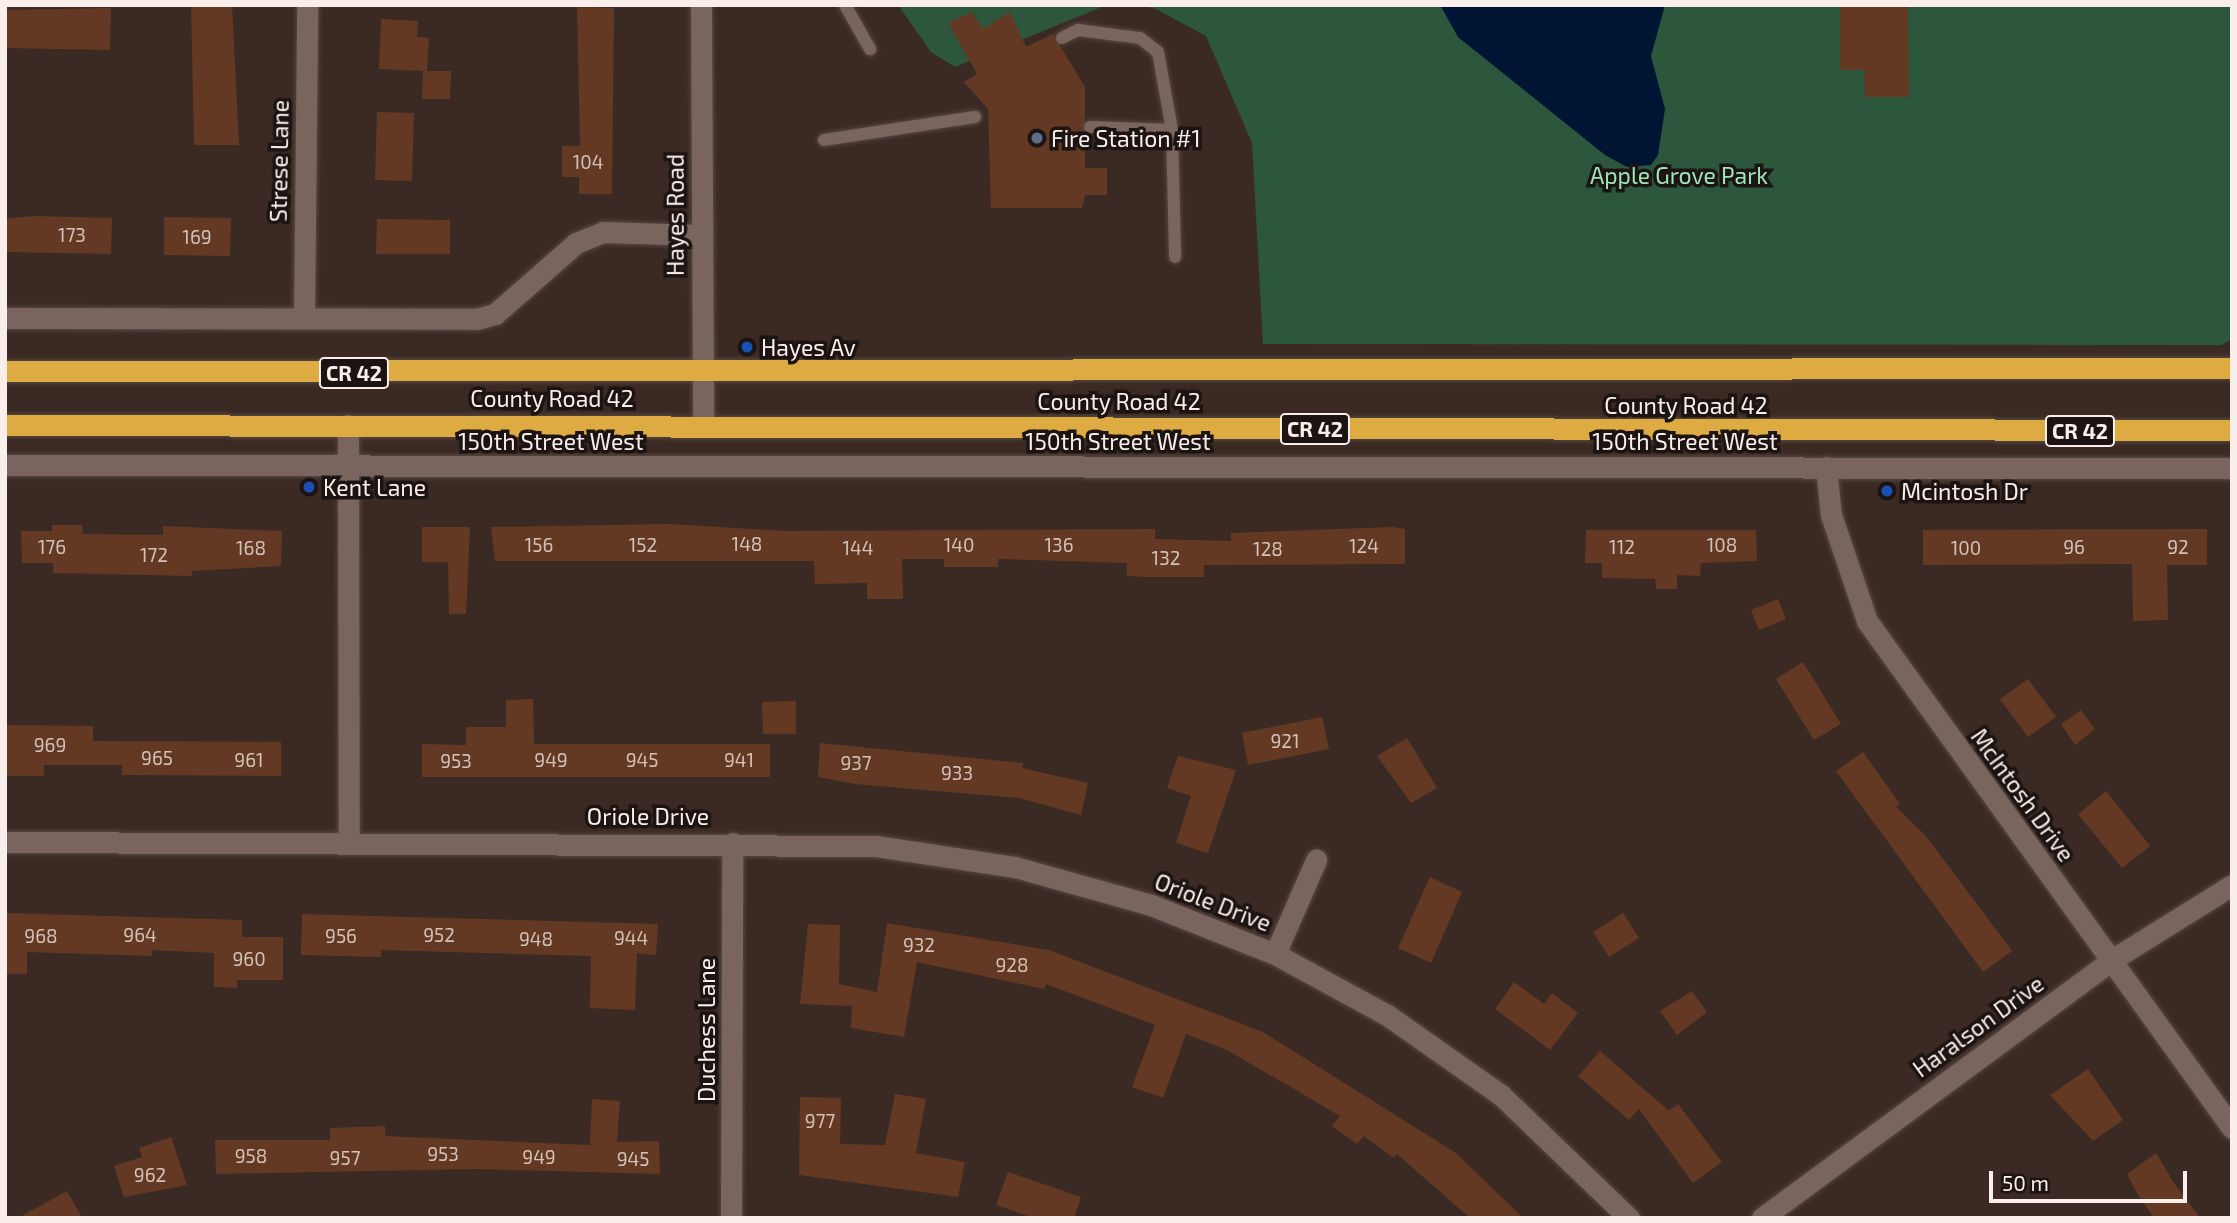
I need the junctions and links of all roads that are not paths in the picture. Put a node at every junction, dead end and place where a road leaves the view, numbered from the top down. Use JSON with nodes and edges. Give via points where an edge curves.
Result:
{"nodes":[{"id":1,"x":307,"y":5,"type":"edge"},
{"id":2,"x":701,"y":5,"type":"edge"},
{"id":3,"x":845,"y":5,"type":"edge"},
{"id":4,"x":1062,"y":38,"type":"dead end"},
{"id":5,"x":870,"y":49,"type":"dead end"},
{"id":6,"x":975,"y":117,"type":"dead end"},
{"id":7,"x":1090,"y":127,"type":"dead end"},
{"id":8,"x":1172,"y":130,"type":"junction"},
{"id":9,"x":824,"y":140,"type":"dead end"},
{"id":10,"x":701,"y":235,"type":"junction"},
{"id":11,"x":1174,"y":257,"type":"dead end"},
{"id":12,"x":303,"y":317,"type":"junction"},
{"id":13,"x":5,"y":318,"type":"edge"},
{"id":14,"x":2232,"y":368,"type":"edge"},
{"id":15,"x":5,"y":371,"type":"edge"},
{"id":16,"x":703,"y":371,"type":"junction"},
{"id":17,"x":5,"y":425,"type":"edge"},
{"id":18,"x":348,"y":425,"type":"junction"},
{"id":19,"x":703,"y":425,"type":"junction"},
{"id":20,"x":2232,"y":430,"type":"edge"},
{"id":21,"x":5,"y":465,"type":"edge"},
{"id":22,"x":1826,"y":467,"type":"junction"},
{"id":23,"x":349,"y":468,"type":"junction"},
{"id":24,"x":2232,"y":468,"type":"edge"},
{"id":25,"x":5,"y":842,"type":"edge"},
{"id":26,"x":349,"y":843,"type":"junction"},
{"id":27,"x":732,"y":843,"type":"junction"},
{"id":28,"x":1316,"y":860,"type":"dead end"},
{"id":29,"x":2232,"y":885,"type":"edge"},
{"id":30,"x":1275,"y":954,"type":"junction"},
{"id":31,"x":2110,"y":961,"type":"junction"},
{"id":32,"x":2232,"y":1128,"type":"edge"},
{"id":33,"x":732,"y":1218,"type":"edge"},
{"id":34,"x":1629,"y":1218,"type":"edge"},
{"id":35,"x":1762,"y":1218,"type":"edge"}],
"edges":[{"from":1,"to":12,"type":"street","name":"Strese Lane"},
{"from":2,"to":10,"type":"street","name":"Hayes Road"},
{"from":3,"to":5,"type":"lane"},
{"from":4,"to":8,"type":"lane","via":[[1078,30],[1140,38],[1158,52]]},
{"from":6,"to":9,"type":"lane"},
{"from":7,"to":8,"type":"lane"},
{"from":8,"to":11,"type":"lane"},
{"from":10,"to":12,"type":"street","via":[[603,233],[576,243],[495,314],[476,319]]},
{"from":10,"to":16,"type":"street","name":"Hayes Road"},
{"from":12,"to":13,"type":"street"},
{"from":14,"to":16,"type":"highway","name":"County Road 42","number":"CR 42"},
{"from":15,"to":16,"type":"highway","name":"County Road 42","number":"CR 42"},
{"from":16,"to":19,"type":"street","name":"Hayes Road"},
{"from":17,"to":18,"type":"highway","name":"County Road 42","number":"CR 42"},
{"from":18,"to":19,"type":"highway","name":"County Road 42","number":"CR 42"},
{"from":18,"to":23,"type":"street"},
{"from":19,"to":20,"type":"highway","name":"County Road 42","number":"CR 42"},
{"from":21,"to":23,"type":"street","name":"150th Street West"},
{"from":22,"to":23,"type":"street","name":"150th Street West"},
{"from":22,"to":24,"type":"street","name":"150th Street West"},
{"from":22,"to":31,"type":"street","name":"McIntosh Drive","via":[[1832,515],[1867,621]]},
{"from":23,"to":26,"type":"street"},
{"from":25,"to":26,"type":"street","name":"Oriole Drive"},
{"from":26,"to":27,"type":"street","name":"Oriole Drive"},
{"from":27,"to":30,"type":"street","name":"Oriole Drive","via":[[876,846],[1015,867],[1151,905]]},
{"from":27,"to":33,"type":"street","name":"Duchess Lane"},
{"from":28,"to":30,"type":"street","name":"Oriole Drive"},
{"from":29,"to":31,"type":"street","name":"Haralson Drive"},
{"from":30,"to":34,"type":"street","name":"Oriole Drive","via":[[1387,1015],[1501,1095]]},
{"from":31,"to":32,"type":"street","name":"McIntosh Drive"},
{"from":31,"to":35,"type":"street","name":"Haralson Drive"}]}
